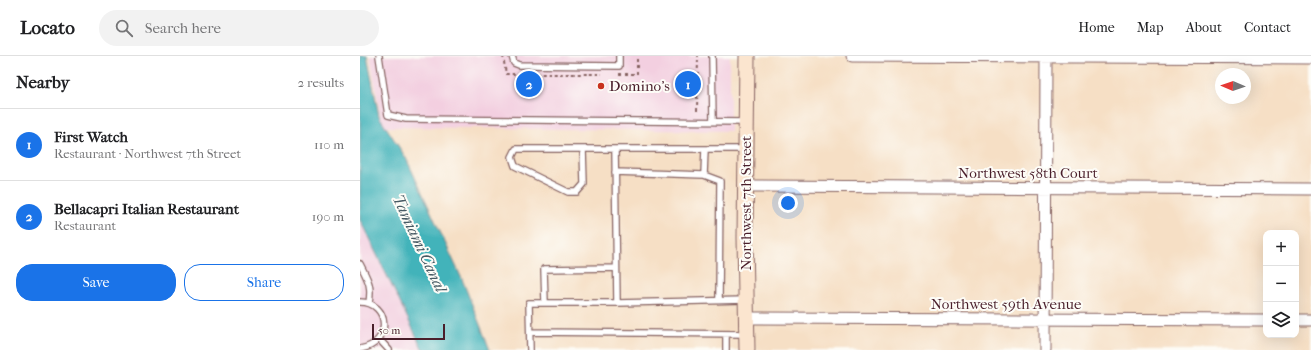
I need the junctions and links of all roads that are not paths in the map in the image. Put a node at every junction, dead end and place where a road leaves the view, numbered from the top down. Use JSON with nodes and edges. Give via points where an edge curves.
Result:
{"nodes":[{"id":1,"x":379,"y":56,"type":"edge"},
{"id":2,"x":512,"y":56,"type":"edge"},
{"id":3,"x":619,"y":56,"type":"edge"},
{"id":4,"x":712,"y":56,"type":"edge"},
{"id":5,"x":747,"y":56,"type":"edge"},
{"id":6,"x":852,"y":56,"type":"edge"},
{"id":7,"x":1046,"y":56,"type":"edge"},
{"id":8,"x":1311,"y":58,"type":"edge"},
{"id":9,"x":713,"y":121,"type":"junction"},
{"id":10,"x":746,"y":122,"type":"junction"},
{"id":11,"x":583,"y":149,"type":"junction"},
{"id":12,"x":616,"y":149,"type":"junction"},
{"id":13,"x":705,"y":149,"type":"junction"},
{"id":14,"x":746,"y":149,"type":"junction"},
{"id":15,"x":616,"y":172,"type":"junction"},
{"id":16,"x":704,"y":175,"type":"junction"},
{"id":17,"x":746,"y":186,"type":"junction"},
{"id":18,"x":1045,"y":188,"type":"junction"},
{"id":19,"x":1311,"y":189,"type":"edge"},
{"id":20,"x":360,"y":264,"type":"edge"},
{"id":21,"x":616,"y":268,"type":"junction"},
{"id":22,"x":719,"y":300,"type":"junction"},
{"id":23,"x":746,"y":300,"type":"junction"},
{"id":24,"x":360,"y":302,"type":"edge"},
{"id":25,"x":369,"y":303,"type":"junction"},
{"id":26,"x":545,"y":303,"type":"junction"},
{"id":27,"x":617,"y":303,"type":"junction"},
{"id":28,"x":746,"y":318,"type":"junction"},
{"id":29,"x":1045,"y":319,"type":"junction"},
{"id":30,"x":1263,"y":320,"type":"edge"},
{"id":31,"x":1299,"y":320,"type":"edge"},
{"id":32,"x":1311,"y":320,"type":"edge"},
{"id":33,"x":530,"y":332,"type":"junction"},
{"id":34,"x":726,"y":334,"type":"junction"},
{"id":35,"x":747,"y":334,"type":"junction"},
{"id":36,"x":379,"y":339,"type":"junction"},
{"id":37,"x":360,"y":349,"type":"edge"},
{"id":38,"x":389,"y":350,"type":"edge"},
{"id":39,"x":530,"y":350,"type":"edge"},
{"id":40,"x":726,"y":350,"type":"edge"},
{"id":41,"x":747,"y":350,"type":"edge"},
{"id":42,"x":1045,"y":350,"type":"edge"}],
"edges":[{"from":1,"to":9,"type":"lane","via":[[388,115],[406,119]]},
{"from":2,"to":3,"type":"lane","via":[[516,65],[556,66],[619,66]]},
{"from":4,"to":9,"type":"lane"},
{"from":5,"to":10,"type":"main road","name":"Northwest 7th Street"},
{"from":6,"to":7,"type":"street"},
{"from":7,"to":8,"type":"street"},
{"from":7,"to":18,"type":"street"},
{"from":9,"to":10,"type":"lane"},
{"from":10,"to":14,"type":"main road","name":"Northwest 7th Street"},
{"from":11,"to":11,"type":"lane","via":[[516,149],[512,157],[515,166],[568,192],[577,192],[584,184]]},
{"from":11,"to":12,"type":"lane"},
{"from":12,"to":13,"type":"lane"},
{"from":12,"to":15,"type":"lane"},
{"from":13,"to":14,"type":"lane"},
{"from":13,"to":16,"type":"lane"},
{"from":14,"to":17,"type":"main road","name":"Northwest 7th Street"},
{"from":15,"to":16,"type":"lane"},
{"from":15,"to":21,"type":"lane"},
{"from":16,"to":22,"type":"lane","via":[[720,181]]},
{"from":17,"to":18,"type":"street","name":"Northwest 58th Court"},
{"from":17,"to":23,"type":"main road","name":"Northwest 7th Street"},
{"from":18,"to":19,"type":"street","name":"Northwest 58th Court"},
{"from":18,"to":29,"type":"street"},
{"from":20,"to":25,"type":"lane","via":[[371,291]]},
{"from":21,"to":26,"type":"lane","via":[[544,269]]},
{"from":21,"to":27,"type":"lane"},
{"from":22,"to":23,"type":"lane"},
{"from":22,"to":27,"type":"lane"},
{"from":23,"to":28,"type":"main road","name":"Northwest 7th Street"},
{"from":24,"to":25,"type":"lane"},
{"from":25,"to":36,"type":"lane","via":[[380,312],[382,318],[384,326]]},
{"from":26,"to":27,"type":"lane"},
{"from":26,"to":33,"type":"lane","via":[[529,303]]},
{"from":28,"to":29,"type":"street","name":"Northwest 59th Avenue"},
{"from":28,"to":35,"type":"main road","name":"Northwest 7th Street"},
{"from":29,"to":30,"type":"street","name":"Northwest 59th Avenue"},
{"from":29,"to":42,"type":"street"},
{"from":31,"to":32,"type":"street"},
{"from":33,"to":34,"type":"lane"},
{"from":33,"to":39,"type":"lane"},
{"from":34,"to":35,"type":"lane"},
{"from":34,"to":40,"type":"lane"},
{"from":35,"to":41,"type":"main road","name":"Northwest 7th Street"},
{"from":36,"to":37,"type":"lane","via":[[374,345]]},
{"from":36,"to":38,"type":"lane"}]}
